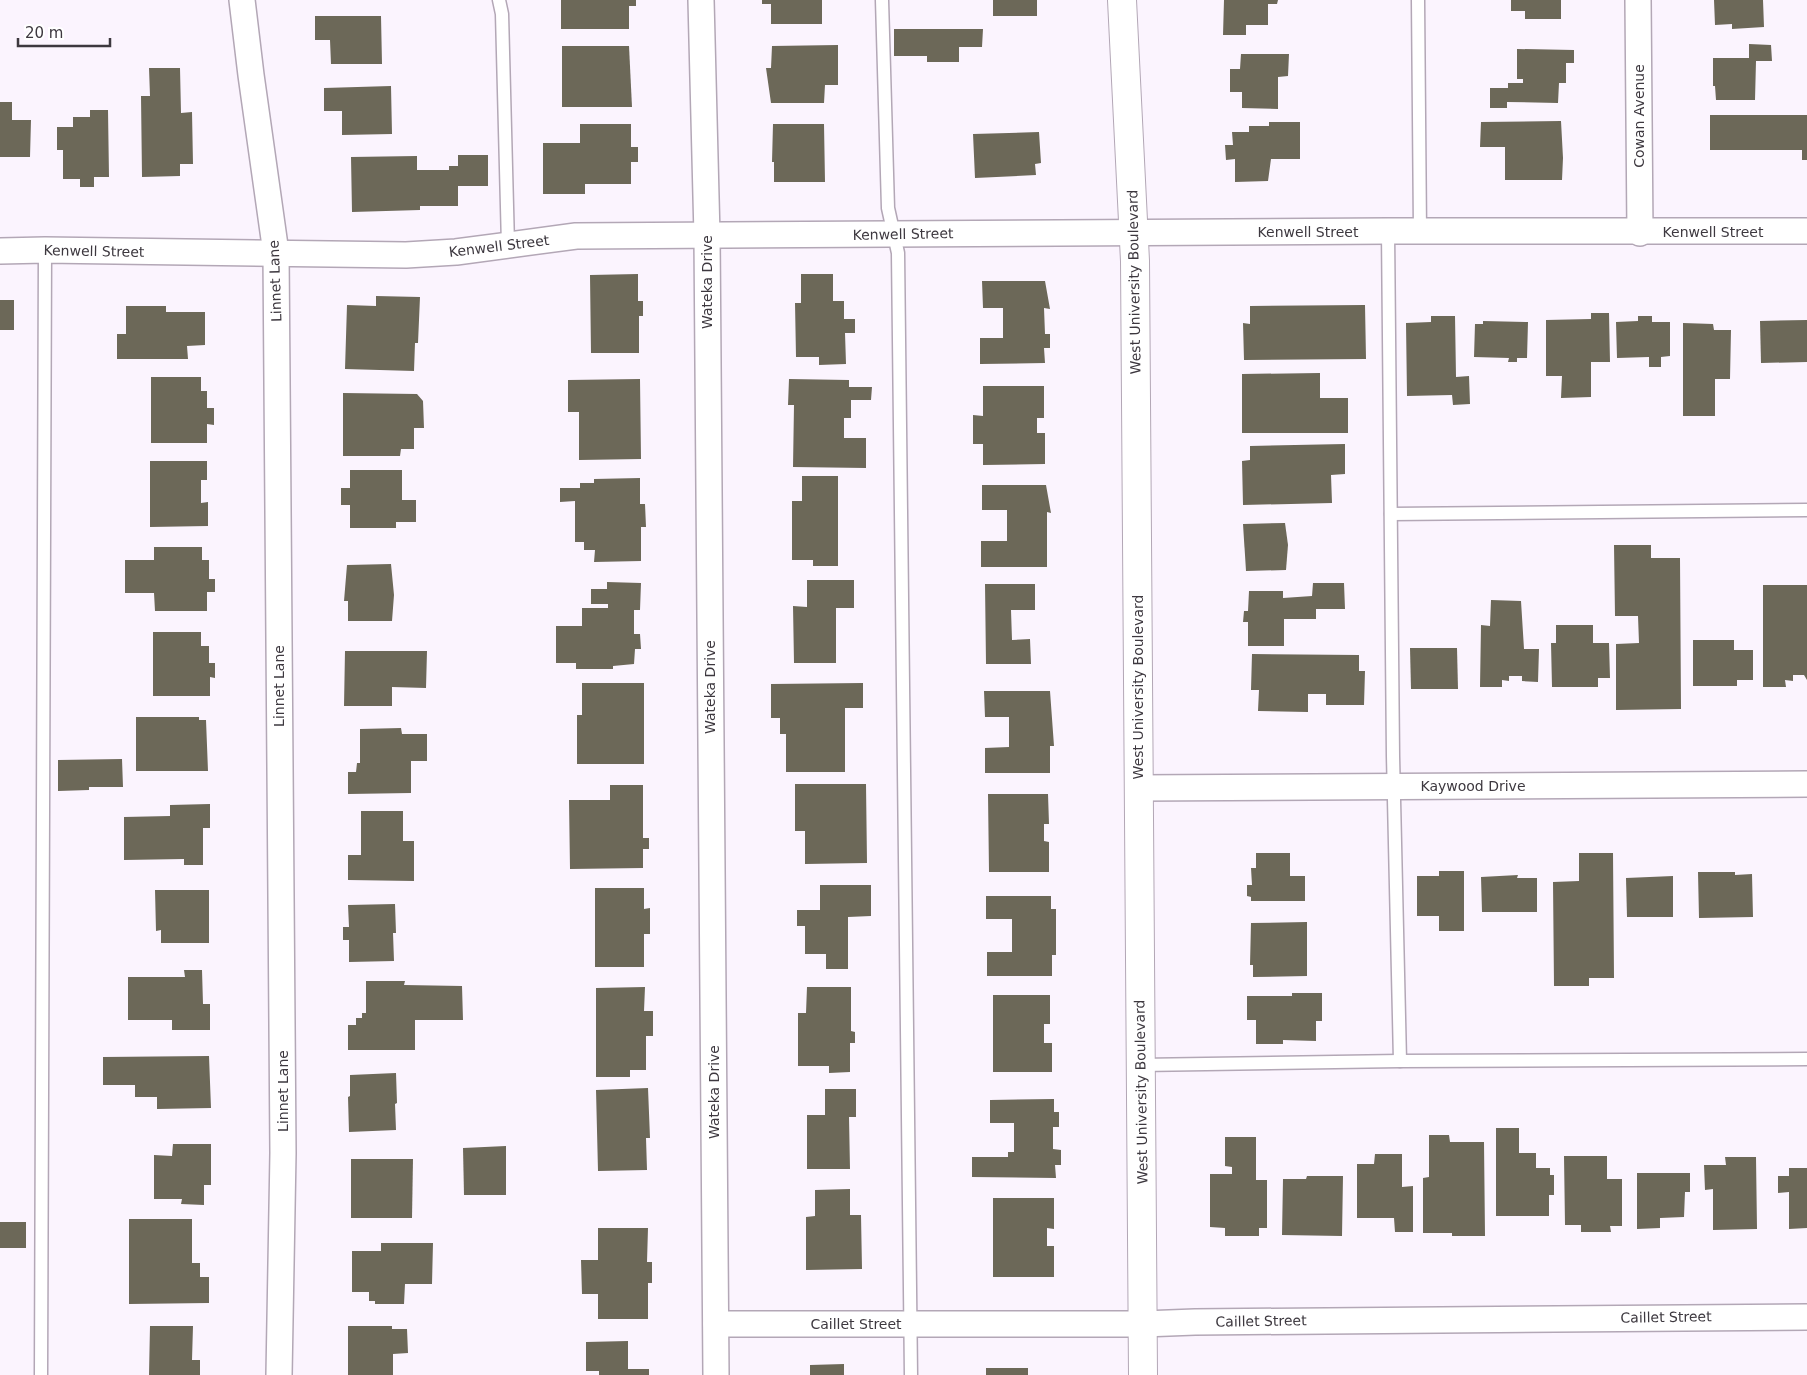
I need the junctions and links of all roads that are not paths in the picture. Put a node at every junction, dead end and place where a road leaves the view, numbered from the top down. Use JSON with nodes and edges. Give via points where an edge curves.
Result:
{"nodes":[{"id":1,"x":242,"y":0,"type":"edge"},
{"id":2,"x":499,"y":0,"type":"edge"},
{"id":3,"x":701,"y":0,"type":"edge"},
{"id":4,"x":882,"y":0,"type":"edge"},
{"id":5,"x":1122,"y":0,"type":"edge"},
{"id":6,"x":1418,"y":0,"type":"edge"},
{"id":7,"x":1638,"y":0,"type":"edge"},
{"id":8,"x":1388,"y":231,"type":"junction"},
{"id":9,"x":1420,"y":231,"type":"junction"},
{"id":10,"x":1807,"y":231,"type":"edge"},
{"id":11,"x":1134,"y":233,"type":"junction"},
{"id":12,"x":1640,"y":233,"type":"junction"},
{"id":13,"x":893,"y":234,"type":"junction"},
{"id":14,"x":706,"y":236,"type":"junction"},
{"id":15,"x":508,"y":246,"type":"junction"},
{"id":16,"x":45,"y":250,"type":"junction"},
{"id":17,"x":0,"y":251,"type":"edge"},
{"id":18,"x":276,"y":253,"type":"junction"},
{"id":19,"x":1807,"y":510,"type":"edge"},
{"id":20,"x":1391,"y":514,"type":"junction"},
{"id":21,"x":1807,"y":784,"type":"edge"},
{"id":22,"x":1393,"y":786,"type":"junction"},
{"id":23,"x":1138,"y":788,"type":"junction"},
{"id":24,"x":1807,"y":1059,"type":"edge"},
{"id":25,"x":1400,"y":1061,"type":"junction"},
{"id":26,"x":1140,"y":1065,"type":"junction"},
{"id":27,"x":1807,"y":1317,"type":"edge"},
{"id":28,"x":911,"y":1323,"type":"junction"},
{"id":29,"x":716,"y":1324,"type":"junction"},
{"id":30,"x":1143,"y":1324,"type":"junction"},
{"id":31,"x":41,"y":1375,"type":"edge"},
{"id":32,"x":279,"y":1375,"type":"edge"},
{"id":33,"x":716,"y":1375,"type":"edge"},
{"id":34,"x":911,"y":1375,"type":"edge"},
{"id":35,"x":1143,"y":1375,"type":"edge"}],
"edges":[{"from":1,"to":18,"type":"street","name":"Linnet Lane"},
{"from":2,"to":15,"type":"lane"},
{"from":3,"to":14,"type":"street","name":"Wateka Drive"},
{"from":4,"to":13,"type":"lane","via":[[888,208]]},
{"from":5,"to":11,"type":"street","name":"West University Boulevard"},
{"from":6,"to":9,"type":"lane"},
{"from":7,"to":12,"type":"street","name":"Cowan Avenue"},
{"from":8,"to":9,"type":"street","name":"Kenwell Street"},
{"from":8,"to":11,"type":"street","name":"Kenwell Street"},
{"from":8,"to":20,"type":"lane"},
{"from":9,"to":12,"type":"street","name":"Kenwell Street"},
{"from":10,"to":12,"type":"street","name":"Kenwell Street"},
{"from":11,"to":13,"type":"street","name":"Kenwell Street"},
{"from":11,"to":23,"type":"street","name":"West University Boulevard"},
{"from":13,"to":14,"type":"street","name":"Kenwell Street"},
{"from":13,"to":28,"type":"lane","via":[[898,253]]},
{"from":14,"to":15,"type":"street","name":"Kenwell Street","via":[[576,236]]},
{"from":14,"to":29,"type":"street","name":"Wateka Drive"},
{"from":15,"to":18,"type":"street","name":"Kenwell Street","via":[[406,255]]},
{"from":16,"to":17,"type":"street","name":"Kenwell Street"},
{"from":16,"to":18,"type":"street","name":"Kenwell Street"},
{"from":16,"to":31,"type":"lane"},
{"from":18,"to":32,"type":"street","name":"Linnet Lane","via":[[283,1153]]},
{"from":19,"to":20,"type":"lane"},
{"from":20,"to":22,"type":"lane"},
{"from":21,"to":22,"type":"street","name":"Kaywood Drive"},
{"from":22,"to":23,"type":"street","name":"Kaywood Drive"},
{"from":22,"to":25,"type":"lane"},
{"from":23,"to":26,"type":"street","name":"West University Boulevard"},
{"from":24,"to":25,"type":"lane"},
{"from":25,"to":26,"type":"lane"},
{"from":26,"to":30,"type":"street","name":"West University Boulevard"},
{"from":27,"to":30,"type":"street","name":"Caillet Street"},
{"from":28,"to":29,"type":"street","name":"Caillet Street"},
{"from":28,"to":30,"type":"street","name":"Caillet Street"},
{"from":28,"to":34,"type":"lane"},
{"from":29,"to":33,"type":"street","name":"Wateka Drive"},
{"from":30,"to":35,"type":"street","name":"West University Boulevard"}]}
